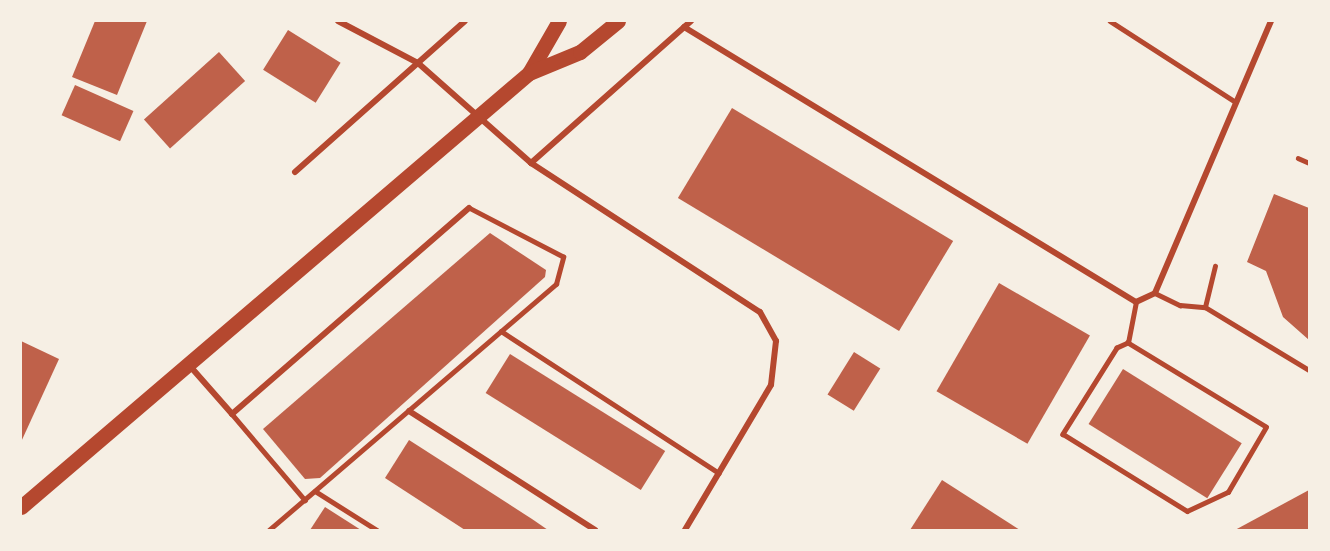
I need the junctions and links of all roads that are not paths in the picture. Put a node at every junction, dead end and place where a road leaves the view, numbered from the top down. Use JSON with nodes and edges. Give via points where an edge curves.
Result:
{"nodes":[{"id":1,"x":338,"y":21,"type":"edge"},
{"id":2,"x":465,"y":21,"type":"edge"},
{"id":3,"x":559,"y":21,"type":"edge"},
{"id":4,"x":618,"y":21,"type":"edge"},
{"id":5,"x":691,"y":21,"type":"edge"},
{"id":6,"x":1110,"y":21,"type":"edge"},
{"id":7,"x":1271,"y":21,"type":"edge"},
{"id":8,"x":684,"y":27,"type":"junction"},
{"id":9,"x":418,"y":63,"type":"junction"},
{"id":10,"x":529,"y":73,"type":"junction"},
{"id":11,"x":1234,"y":101,"type":"junction"},
{"id":12,"x":477,"y":117,"type":"junction"},
{"id":13,"x":1298,"y":158,"type":"dead end"},
{"id":14,"x":531,"y":163,"type":"junction"},
{"id":15,"x":1309,"y":163,"type":"edge"},
{"id":16,"x":295,"y":172,"type":"dead end"},
{"id":17,"x":469,"y":207,"type":"joint"},
{"id":18,"x":1215,"y":266,"type":"dead end"},
{"id":19,"x":1155,"y":293,"type":"junction"},
{"id":20,"x":1136,"y":302,"type":"junction"},
{"id":21,"x":1205,"y":307,"type":"junction"},
{"id":22,"x":501,"y":331,"type":"junction"},
{"id":23,"x":1128,"y":343,"type":"junction"},
{"id":24,"x":189,"y":365,"type":"junction"},
{"id":25,"x":1309,"y":370,"type":"edge"},
{"id":26,"x":409,"y":411,"type":"junction"},
{"id":27,"x":232,"y":414,"type":"junction"},
{"id":28,"x":719,"y":473,"type":"junction"},
{"id":29,"x":315,"y":491,"type":"junction"},
{"id":30,"x":305,"y":500,"type":"junction"},
{"id":31,"x":21,"y":507,"type":"edge"},
{"id":32,"x":269,"y":530,"type":"edge"},
{"id":33,"x":376,"y":530,"type":"edge"},
{"id":34,"x":595,"y":530,"type":"edge"},
{"id":35,"x":685,"y":530,"type":"edge"}],
"edges":[{"from":1,"to":9,"type":"street"},
{"from":2,"to":9,"type":"street"},
{"from":3,"to":10,"type":"main road"},
{"from":4,"to":10,"type":"main road","via":[[580,52]]},
{"from":5,"to":8,"type":"street"},
{"from":6,"to":11,"type":"lane"},
{"from":7,"to":11,"type":"street"},
{"from":8,"to":14,"type":"street"},
{"from":8,"to":20,"type":"street"},
{"from":9,"to":12,"type":"street"},
{"from":9,"to":16,"type":"street"},
{"from":10,"to":12,"type":"main road"},
{"from":11,"to":19,"type":"street"},
{"from":12,"to":14,"type":"street"},
{"from":12,"to":24,"type":"main road"},
{"from":13,"to":15,"type":"lane"},
{"from":14,"to":28,"type":"street","via":[[760,312],[776,341],[771,385]]},
{"from":17,"to":22,"type":"lane","via":[[563,257],[556,284]]},
{"from":17,"to":27,"type":"street"},
{"from":18,"to":21,"type":"lane"},
{"from":19,"to":20,"type":"street"},
{"from":19,"to":21,"type":"lane","via":[[1180,305]]},
{"from":20,"to":23,"type":"lane"},
{"from":21,"to":25,"type":"lane"},
{"from":22,"to":26,"type":"lane"},
{"from":22,"to":28,"type":"lane"},
{"from":23,"to":23,"type":"lane","via":[[1266,427],[1228,492],[1187,512],[1063,434],[1117,348]]},
{"from":24,"to":27,"type":"street"},
{"from":24,"to":31,"type":"main road"},
{"from":26,"to":29,"type":"lane"},
{"from":26,"to":34,"type":"street"},
{"from":27,"to":30,"type":"lane"},
{"from":28,"to":35,"type":"street"},
{"from":29,"to":30,"type":"lane"},
{"from":29,"to":33,"type":"lane"},
{"from":30,"to":32,"type":"lane"}]}
